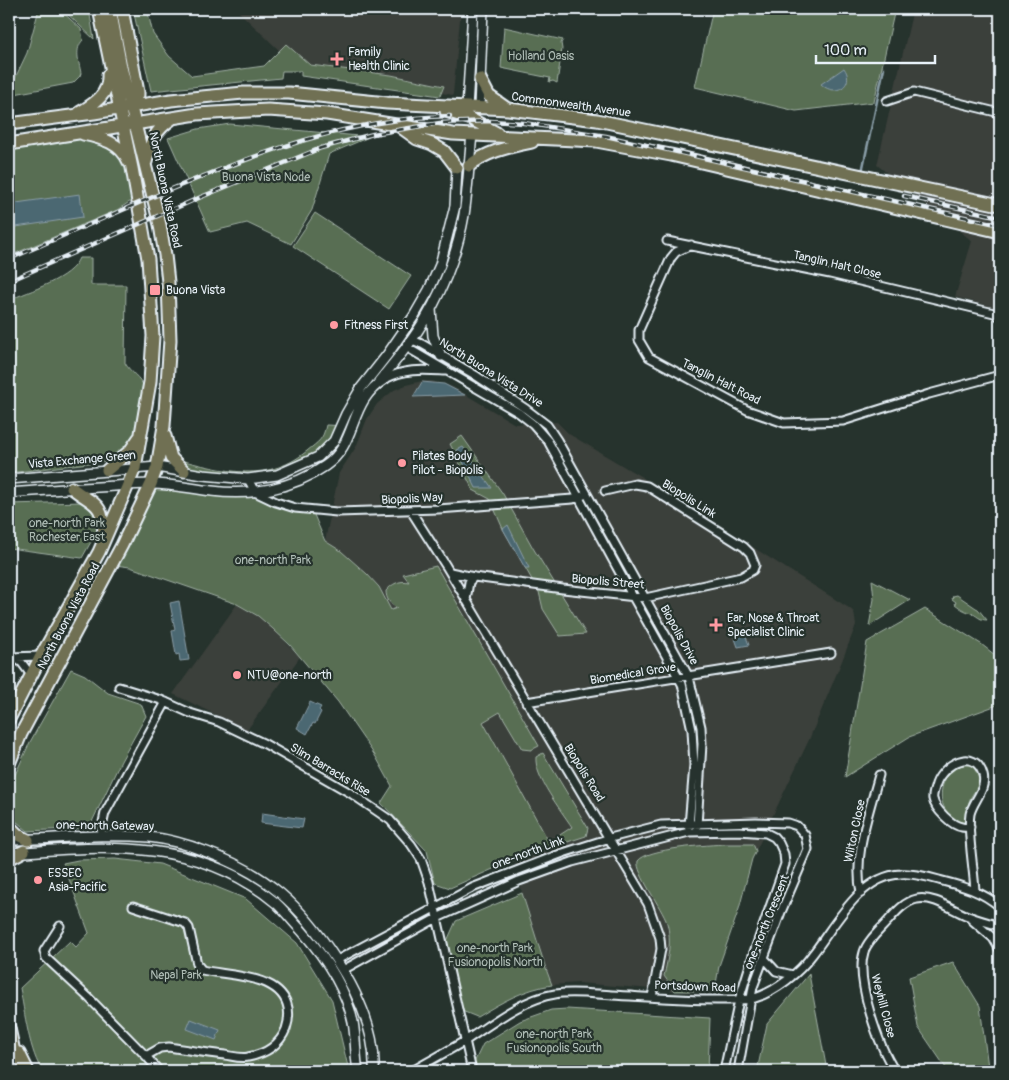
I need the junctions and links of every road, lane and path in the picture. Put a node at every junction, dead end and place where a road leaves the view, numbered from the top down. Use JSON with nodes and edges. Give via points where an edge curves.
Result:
{"nodes":[{"id":1,"x":99,"y":9,"type":"edge"},
{"id":2,"x":110,"y":9,"type":"edge"},
{"id":3,"x":122,"y":9,"type":"edge"},
{"id":4,"x":473,"y":9,"type":"edge"},
{"id":5,"x":483,"y":9,"type":"edge"},
{"id":6,"x":108,"y":56,"type":"junction"},
{"id":7,"x":480,"y":79,"type":"junction"},
{"id":8,"x":887,"y":101,"type":"dead end"},
{"id":9,"x":125,"y":107,"type":"junction"},
{"id":10,"x":508,"y":109,"type":"junction"},
{"id":11,"x":472,"y":112,"type":"junction"},
{"id":12,"x":1000,"y":113,"type":"edge"},
{"id":13,"x":75,"y":115,"type":"junction"},
{"id":14,"x":174,"y":117,"type":"junction"},
{"id":15,"x":136,"y":123,"type":"junction"},
{"id":16,"x":9,"y":124,"type":"edge"},
{"id":17,"x":123,"y":125,"type":"junction"},
{"id":18,"x":398,"y":126,"type":"junction"},
{"id":19,"x":77,"y":133,"type":"junction"},
{"id":20,"x":453,"y":134,"type":"junction"},
{"id":21,"x":472,"y":135,"type":"junction"},
{"id":22,"x":506,"y":137,"type":"junction"},
{"id":23,"x":548,"y":139,"type":"junction"},
{"id":24,"x":9,"y":144,"type":"edge"},
{"id":25,"x":145,"y":166,"type":"junction"},
{"id":26,"x":469,"y":166,"type":"junction"},
{"id":27,"x":132,"y":168,"type":"junction"},
{"id":28,"x":457,"y":168,"type":"joint"},
{"id":29,"x":1000,"y":205,"type":"edge"},
{"id":30,"x":1000,"y":232,"type":"edge"},
{"id":31,"x":667,"y":241,"type":"dead end"},
{"id":32,"x":691,"y":245,"type":"junction"},
{"id":33,"x":432,"y":309,"type":"junction"},
{"id":34,"x":1000,"y":317,"type":"edge"},
{"id":35,"x":399,"y":338,"type":"junction"},
{"id":36,"x":409,"y":343,"type":"junction"},
{"id":37,"x":441,"y":356,"type":"junction"},
{"id":38,"x":448,"y":371,"type":"junction"},
{"id":39,"x":1000,"y":376,"type":"edge"},
{"id":40,"x":386,"y":379,"type":"joint"},
{"id":41,"x":374,"y":387,"type":"junction"},
{"id":42,"x":164,"y":426,"type":"junction"},
{"id":43,"x":141,"y":434,"type":"junction"},
{"id":44,"x":157,"y":467,"type":"junction"},
{"id":45,"x":135,"y":468,"type":"junction"},
{"id":46,"x":107,"y":470,"type":"junction"},
{"id":47,"x":184,"y":471,"type":"junction"},
{"id":48,"x":9,"y":479,"type":"edge"},
{"id":49,"x":248,"y":479,"type":"junction"},
{"id":50,"x":151,"y":484,"type":"junction"},
{"id":51,"x":128,"y":485,"type":"junction"},
{"id":52,"x":72,"y":488,"type":"junction"},
{"id":53,"x":604,"y":490,"type":"dead end"},
{"id":54,"x":255,"y":492,"type":"junction"},
{"id":55,"x":9,"y":493,"type":"edge"},
{"id":56,"x":586,"y":493,"type":"junction"},
{"id":57,"x":579,"y":497,"type":"junction"},
{"id":58,"x":411,"y":511,"type":"junction"},
{"id":59,"x":104,"y":540,"type":"junction"},
{"id":60,"x":753,"y":558,"type":"joint"},
{"id":61,"x":450,"y":572,"type":"junction"},
{"id":62,"x":474,"y":577,"type":"junction"},
{"id":63,"x":632,"y":597,"type":"junction"},
{"id":64,"x":646,"y":598,"type":"junction"},
{"id":65,"x":466,"y":600,"type":"junction"},
{"id":66,"x":831,"y":653,"type":"dead end"},
{"id":67,"x":41,"y":656,"type":"junction"},
{"id":68,"x":12,"y":658,"type":"edge"},
{"id":69,"x":32,"y":675,"type":"junction"},
{"id":70,"x":690,"y":677,"type":"junction"},
{"id":71,"x":679,"y":678,"type":"junction"},
{"id":72,"x":119,"y":687,"type":"dead end"},
{"id":73,"x":166,"y":702,"type":"junction"},
{"id":74,"x":526,"y":702,"type":"junction"},
{"id":75,"x":9,"y":719,"type":"edge"},
{"id":76,"x":9,"y":764,"type":"edge"},
{"id":77,"x":880,"y":775,"type":"dead end"},
{"id":78,"x":756,"y":822,"type":"joint"},
{"id":79,"x":693,"y":823,"type":"junction"},
{"id":80,"x":9,"y":826,"type":"edge"},
{"id":81,"x":970,"y":827,"type":"junction"},
{"id":82,"x":756,"y":831,"type":"joint"},
{"id":83,"x":689,"y":832,"type":"junction"},
{"id":84,"x":698,"y":832,"type":"junction"},
{"id":85,"x":100,"y":836,"type":"junction"},
{"id":86,"x":610,"y":838,"type":"junction"},
{"id":87,"x":9,"y":840,"type":"edge"},
{"id":88,"x":28,"y":840,"type":"junction"},
{"id":89,"x":617,"y":850,"type":"junction"},
{"id":90,"x":9,"y":852,"type":"edge"},
{"id":91,"x":24,"y":852,"type":"junction"},
{"id":92,"x":9,"y":859,"type":"edge"},
{"id":93,"x":976,"y":891,"type":"junction"},
{"id":94,"x":861,"y":893,"type":"junction"},
{"id":95,"x":133,"y":906,"type":"dead end"},
{"id":96,"x":435,"y":907,"type":"junction"},
{"id":97,"x":1000,"y":907,"type":"edge"},
{"id":98,"x":966,"y":915,"type":"junction"},
{"id":99,"x":437,"y":918,"type":"junction"},
{"id":100,"x":60,"y":926,"type":"dead end"},
{"id":101,"x":1000,"y":926,"type":"edge"},
{"id":102,"x":1000,"y":950,"type":"edge"},
{"id":103,"x":764,"y":958,"type":"junction"},
{"id":104,"x":337,"y":960,"type":"junction"},
{"id":105,"x":328,"y":966,"type":"junction"},
{"id":106,"x":342,"y":970,"type":"junction"},
{"id":107,"x":793,"y":974,"type":"junction"},
{"id":108,"x":333,"y":975,"type":"junction"},
{"id":109,"x":652,"y":997,"type":"junction"},
{"id":110,"x":751,"y":998,"type":"junction"},
{"id":111,"x":739,"y":1000,"type":"junction"},
{"id":112,"x":10,"y":1033,"type":"edge"},
{"id":113,"x":464,"y":1041,"type":"junction"},
{"id":114,"x":146,"y":1056,"type":"junction"},
{"id":115,"x":18,"y":1071,"type":"edge"},
{"id":116,"x":28,"y":1071,"type":"edge"},
{"id":117,"x":158,"y":1071,"type":"edge"},
{"id":118,"x":358,"y":1071,"type":"edge"},
{"id":119,"x":374,"y":1071,"type":"edge"},
{"id":120,"x":412,"y":1071,"type":"edge"},
{"id":121,"x":472,"y":1071,"type":"edge"},
{"id":122,"x":724,"y":1071,"type":"edge"},
{"id":123,"x":738,"y":1071,"type":"edge"},
{"id":124,"x":895,"y":1071,"type":"edge"}],
"edges":[{"from":1,"to":6,"type":"main road","name":"North Buona Vista Road"},
{"from":2,"to":9,"type":"main road","name":"North Buona Vista Road"},
{"from":3,"to":9,"type":"main road","via":[[138,92],[138,96]]},
{"from":4,"to":11,"type":"street"},
{"from":5,"to":7,"type":"street"},
{"from":6,"to":9,"type":"main road","name":"North Buona Vista Road"},
{"from":6,"to":13,"type":"main road","via":[[107,89],[94,104]]},
{"from":7,"to":10,"type":"main road","via":[[489,96]]},
{"from":7,"to":11,"type":"street"},
{"from":8,"to":12,"type":"street","via":[[914,92]]},
{"from":9,"to":11,"type":"main road","via":[[221,95],[290,93],[436,106],[449,113]]},
{"from":9,"to":13,"type":"main road"},
{"from":9,"to":15,"type":"main road","name":"North Buona Vista Road"},
{"from":9,"to":17,"type":"main road","name":"North Buona Vista Road"},
{"from":10,"to":11,"type":"main road","name":"Commonwealth Avenue"},
{"from":10,"to":29,"type":"main road","name":"Commonwealth Avenue","via":[[597,120]]},
{"from":11,"to":20,"type":"main road"},
{"from":11,"to":21,"type":"main road"},
{"from":11,"to":22,"type":"main road","via":[[486,128]]},
{"from":13,"to":16,"type":"main road"},
{"from":14,"to":15,"type":"main road"},
{"from":14,"to":18,"type":"main road","via":[[268,110],[327,114]]},
{"from":14,"to":25,"type":"main road","via":[[152,139]]},
{"from":15,"to":17,"type":"main road"},
{"from":15,"to":25,"type":"main road","name":"North Buona Vista Road"},
{"from":17,"to":19,"type":"main road"},
{"from":17,"to":27,"type":"main road","name":"North Buona Vista Road"},
{"from":18,"to":20,"type":"main road"},
{"from":18,"to":28,"type":"main road","via":[[416,139],[444,151]]},
{"from":19,"to":24,"type":"main road"},
{"from":19,"to":27,"type":"main road","via":[[114,143],[127,156]]},
{"from":20,"to":21,"type":"main road"},
{"from":21,"to":22,"type":"main road"},
{"from":21,"to":26,"type":"street"},
{"from":22,"to":23,"type":"main road"},
{"from":23,"to":26,"type":"main road","via":[[503,148]]},
{"from":23,"to":30,"type":"main road","via":[[596,141],[671,155]]},
{"from":25,"to":42,"type":"main road","name":"North Buona Vista Road","via":[[160,225],[168,282],[170,340]]},
{"from":26,"to":33,"type":"street","via":[[457,245]]},
{"from":27,"to":43,"type":"main road","name":"North Buona Vista Road","via":[[148,260],[153,336],[150,382]]},
{"from":28,"to":35,"type":"street","via":[[456,206],[440,265],[429,290]]},
{"from":31,"to":32,"type":"street","name":"Tanglin Halt Close"},
{"from":32,"to":34,"type":"street","name":"Tanglin Halt Close","via":[[822,272]]},
{"from":32,"to":39,"type":"street","name":"Tanglin Halt Road","via":[[670,258],[639,330],[639,340],[649,357],[747,410],[784,423],[843,421]]},
{"from":33,"to":36,"type":"street"},
{"from":33,"to":37,"type":"street","via":[[433,336]]},
{"from":35,"to":36,"type":"street","name":"North Buona Vista Drive"},
{"from":35,"to":49,"type":"street","via":[[361,388],[332,445],[318,457],[277,475]]},
{"from":36,"to":37,"type":"street","name":"North Buona Vista Drive","via":[[422,344]]},
{"from":36,"to":38,"type":"street","name":"North Buona Vista Drive"},
{"from":36,"to":41,"type":"street","name":"North Buona Vista Drive"},
{"from":37,"to":56,"type":"street","name":"North Buona Vista Drive","via":[[504,394],[547,425]]},
{"from":38,"to":40,"type":"street","name":"North Buona Vista Drive","via":[[415,369]]},
{"from":38,"to":57,"type":"street","name":"North Buona Vista Drive","via":[[533,424],[548,441]]},
{"from":40,"to":41,"type":"street","name":"North Buona Vista Drive"},
{"from":41,"to":54,"type":"street","name":"North Buona Vista Drive","via":[[364,398],[336,458],[293,484]]},
{"from":42,"to":44,"type":"main road","name":"North Buona Vista Road"},
{"from":42,"to":47,"type":"main road","via":[[169,454]]},
{"from":43,"to":45,"type":"main road","name":"North Buona Vista Road"},
{"from":43,"to":46,"type":"main road","via":[[130,451]]},
{"from":44,"to":45,"type":"street","name":"Vista Exchange Green"},
{"from":44,"to":47,"type":"street"},
{"from":44,"to":50,"type":"main road","name":"North Buona Vista Road"},
{"from":45,"to":46,"type":"street","name":"Vista Exchange Green"},
{"from":45,"to":51,"type":"main road","name":"North Buona Vista Road"},
{"from":46,"to":48,"type":"street","name":"Vista Exchange Green"},
{"from":47,"to":49,"type":"street","via":[[202,476]]},
{"from":49,"to":54,"type":"street"},
{"from":50,"to":51,"type":"street"},
{"from":50,"to":54,"type":"street","name":"North Buona Vista Drive"},
{"from":50,"to":76,"type":"main road","name":"North Buona Vista Road","via":[[21,734]]},
{"from":51,"to":52,"type":"street"},
{"from":51,"to":59,"type":"main road","name":"North Buona Vista Road"},
{"from":52,"to":55,"type":"street"},
{"from":52,"to":59,"type":"main road","via":[[99,508]]},
{"from":53,"to":60,"type":"street","name":"Biopolis Link","via":[[635,484],[647,486],[744,547]]},
{"from":54,"to":58,"type":"street","name":"Biopolis Way","via":[[276,502],[312,510]]},
{"from":56,"to":57,"type":"street","name":"Biopolis Way"},
{"from":56,"to":64,"type":"street","name":"Biopolis Drive"},
{"from":57,"to":58,"type":"street","name":"Biopolis Way"},
{"from":57,"to":63,"type":"street","name":"Biopolis Drive"},
{"from":58,"to":61,"type":"street"},
{"from":59,"to":67,"type":"main road","name":"North Buona Vista Road"},
{"from":60,"to":64,"type":"street","name":"Biopolis Street","via":[[753,570],[741,577]]},
{"from":61,"to":62,"type":"street","name":"Biopolis Street"},
{"from":61,"to":65,"type":"street","name":"Biopolis Road"},
{"from":62,"to":63,"type":"street","name":"Biopolis Street"},
{"from":62,"to":65,"type":"street","via":[[469,582]]},
{"from":63,"to":64,"type":"street","name":"Biopolis Street"},
{"from":63,"to":71,"type":"street","name":"Biopolis Drive"},
{"from":64,"to":70,"type":"street","name":"Biopolis Drive"},
{"from":65,"to":74,"type":"street","name":"Biopolis Road"},
{"from":66,"to":70,"type":"street","name":"Biomedical Grove"},
{"from":67,"to":68,"type":"street"},
{"from":67,"to":69,"type":"main road","name":"North Buona Vista Road"},
{"from":68,"to":69,"type":"street","via":[[22,663]]},
{"from":69,"to":75,"type":"main road","name":"North Buona Vista Road"},
{"from":70,"to":71,"type":"street","name":"Biomedical Grove"},
{"from":70,"to":79,"type":"street","name":"Biopolis Drive","via":[[702,744]]},
{"from":71,"to":74,"type":"street","name":"Biomedical Grove"},
{"from":71,"to":79,"type":"street","name":"Biopolis Drive","via":[[692,730]]},
{"from":72,"to":73,"type":"street","name":"Slim Barracks Rise"},
{"from":73,"to":85,"type":"street","via":[[105,813]]},
{"from":73,"to":96,"type":"street","name":"Slim Barracks Rise","via":[[265,744],[390,820],[421,859]]},
{"from":74,"to":86,"type":"street","name":"Biopolis Road"},
{"from":77,"to":94,"type":"street","name":"Wilton Close","via":[[858,861]]},
{"from":78,"to":79,"type":"street","name":"one-north Link"},
{"from":78,"to":103,"type":"street","name":"one-north Crescent","via":[[797,826],[805,835],[808,849]]},
{"from":79,"to":83,"type":"street","name":"Biopolis Drive"},
{"from":79,"to":84,"type":"street","name":"Biopolis Drive"},
{"from":79,"to":86,"type":"street","name":"one-north Link","via":[[661,825]]},
{"from":80,"to":88,"type":"main road"},
{"from":81,"to":81,"type":"street","via":[[957,825],[938,810],[933,798],[944,770],[968,760],[975,762],[984,780],[970,814]]},
{"from":81,"to":93,"type":"street"},
{"from":82,"to":84,"type":"street","name":"one-north Link"},
{"from":82,"to":111,"type":"street","name":"one-north Crescent","via":[[774,837],[784,854],[784,864]]},
{"from":83,"to":84,"type":"street","name":"one-north Link"},
{"from":83,"to":89,"type":"street","name":"one-north Link"},
{"from":85,"to":88,"type":"street","name":"one-north Gateway"},
{"from":85,"to":104,"type":"street","name":"one-north Gateway","via":[[149,837],[225,859],[261,878],[284,896],[310,922]]},
{"from":86,"to":89,"type":"street","name":"Biopolis Road"},
{"from":86,"to":96,"type":"street","name":"one-north Link","via":[[472,888]]},
{"from":87,"to":88,"type":"street","name":"one-north Gateway"},
{"from":89,"to":99,"type":"street","name":"one-north Link","via":[[519,881]]},
{"from":89,"to":109,"type":"street","name":"Biopolis Road","via":[[648,904],[660,938]]},
{"from":90,"to":91,"type":"street","name":"one-north Gateway"},
{"from":91,"to":92,"type":"main road"},
{"from":91,"to":105,"type":"street","name":"one-north Gateway","via":[[120,848],[201,860],[250,884],[277,904],[316,947]]},
{"from":93,"to":94,"type":"street","name":"Portsdown Road","via":[[933,878],[902,874],[874,882]]},
{"from":93,"to":97,"type":"street","name":"Portsdown Road"},
{"from":94,"to":107,"type":"street","name":"Portsdown Road","via":[[834,923],[812,956]]},
{"from":95,"to":114,"type":"street","via":[[185,923],[202,970],[255,980],[276,988],[284,998],[289,1014],[284,1034],[276,1046],[246,1058],[169,1048],[160,1048]]},
{"from":96,"to":99,"type":"street","name":"Slim Barracks Rise"},
{"from":96,"to":104,"type":"street","name":"one-north Link"},
{"from":98,"to":101,"type":"street","name":"Weyhill Close"},
{"from":98,"to":102,"type":"street","name":"Weyhill Close","via":[[993,938]]},
{"from":98,"to":124,"type":"street","name":"Weyhill Close","via":[[938,902],[919,899],[909,902],[898,909],[864,950],[862,981],[882,1045]]},
{"from":99,"to":106,"type":"street","name":"one-north Link"},
{"from":99,"to":113,"type":"street","name":"Slim Barracks Rise"},
{"from":100,"to":114,"type":"street","via":[[44,951],[46,958]]},
{"from":103,"to":107,"type":"street","via":[[776,971]]},
{"from":103,"to":110,"type":"street","name":"one-north Crescent"},
{"from":104,"to":105,"type":"street","name":"one-north Link"},
{"from":104,"to":106,"type":"street","name":"one-north Gateway"},
{"from":105,"to":108,"type":"street","name":"one-north Gateway"},
{"from":106,"to":108,"type":"street","name":"one-north Link"},
{"from":106,"to":119,"type":"street","name":"one-north Gateway","via":[[366,1020],[374,1053]]},
{"from":107,"to":110,"type":"street","name":"Portsdown Road","via":[[769,991]]},
{"from":108,"to":118,"type":"street","name":"one-north Gateway","via":[[353,1022]]},
{"from":109,"to":111,"type":"street","name":"Portsdown Road"},
{"from":109,"to":113,"type":"street","name":"Portsdown Road","via":[[554,994],[530,1001]]},
{"from":110,"to":111,"type":"street","name":"Portsdown Road"},
{"from":110,"to":123,"type":"street","name":"one-north Crescent"},
{"from":111,"to":122,"type":"street","name":"one-north Crescent"},
{"from":112,"to":115,"type":"main road"},
{"from":112,"to":116,"type":"main road"},
{"from":113,"to":120,"type":"street","name":"Portsdown Road"},
{"from":113,"to":121,"type":"street","name":"Slim Barracks Rise"},
{"from":114,"to":117,"type":"street"}]}
